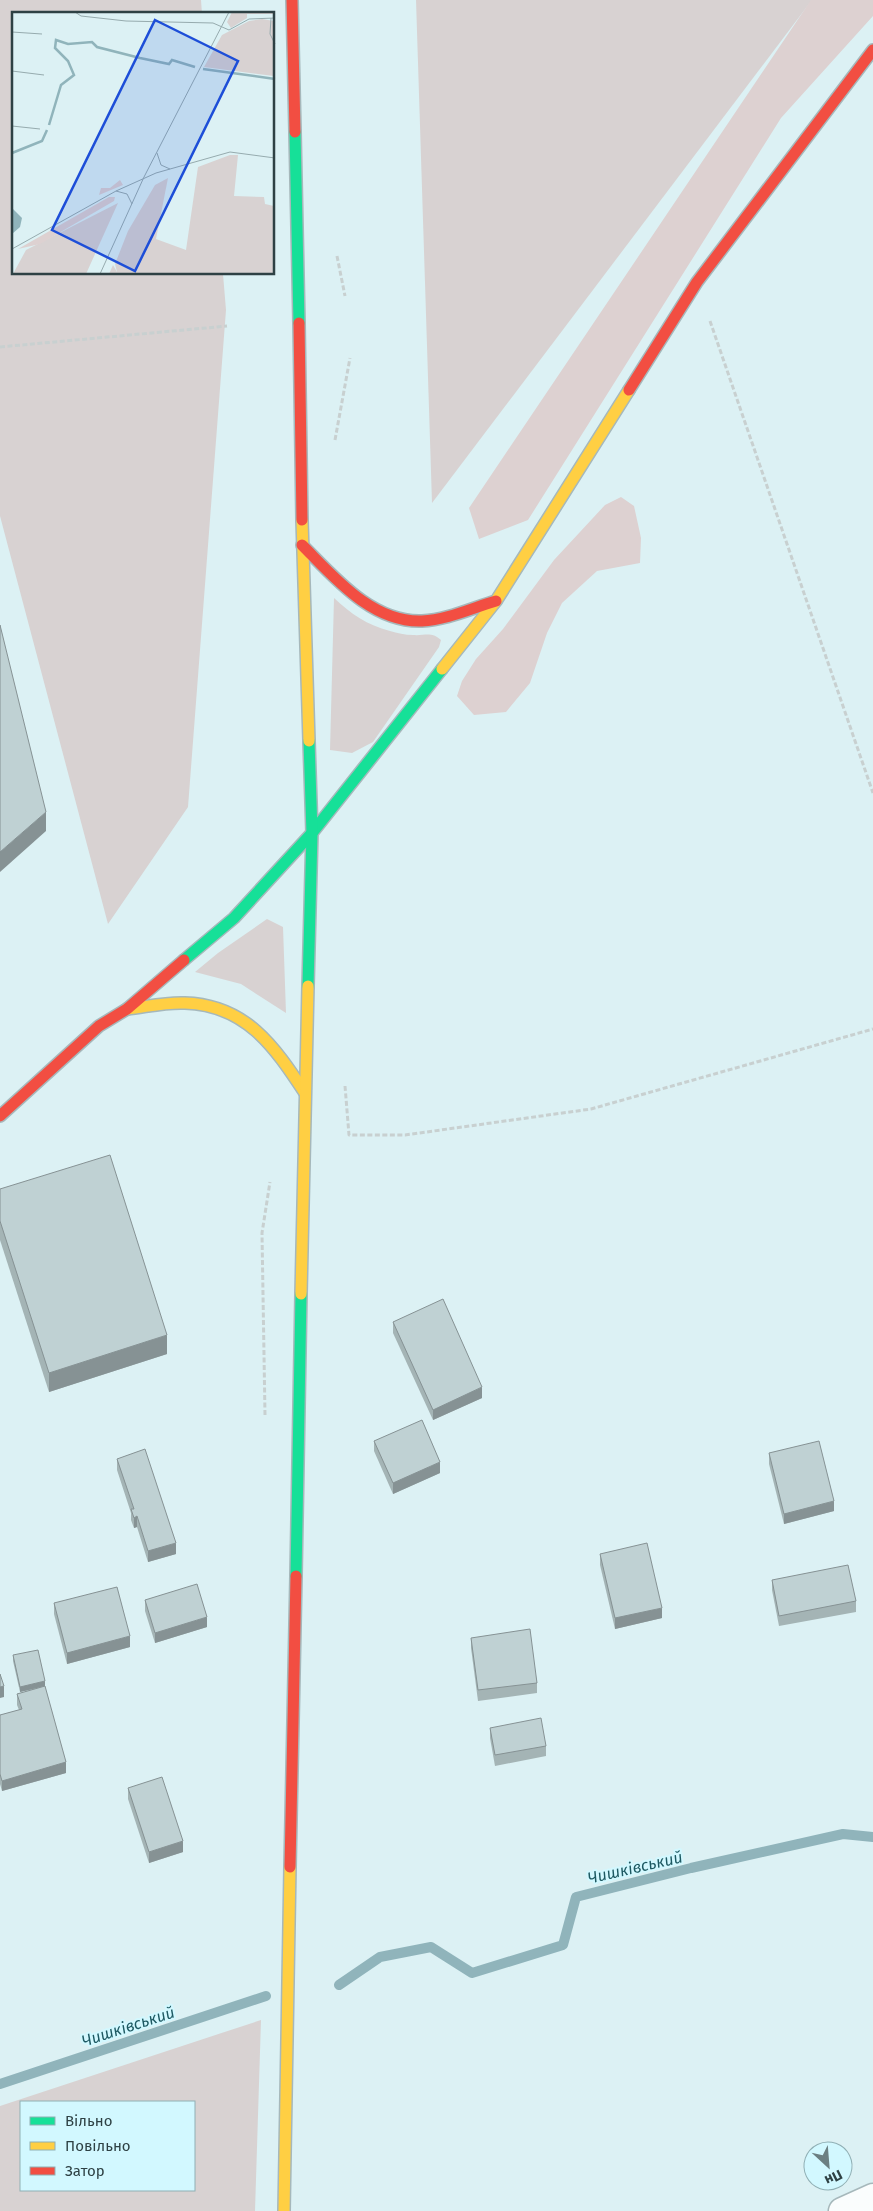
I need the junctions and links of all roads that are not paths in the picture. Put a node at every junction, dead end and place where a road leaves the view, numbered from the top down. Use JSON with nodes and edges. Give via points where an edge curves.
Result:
{"nodes":[{"id":1,"x":292,"y":0,"type":"edge"},
{"id":2,"x":873,"y":50,"type":"edge"},
{"id":3,"x":302,"y":545,"type":"junction"},
{"id":4,"x":496,"y":601,"type":"junction"},
{"id":5,"x":312,"y":833,"type":"junction"},
{"id":6,"x":127,"y":1009,"type":"junction"},
{"id":7,"x":305,"y":1093,"type":"junction"},
{"id":8,"x":0,"y":1116,"type":"edge"},
{"id":9,"x":873,"y":2197,"type":"edge"},
{"id":10,"x":284,"y":2211,"type":"edge"},
{"id":11,"x":842,"y":2211,"type":"edge"}],
"edges":[{"from":1,"to":3,"type":"main road","via":[[303,461]]},
{"from":2,"to":4,"type":"main road","via":[[697,282]]},
{"from":3,"to":4,"type":"main road","via":[[364,603],[390,617],[421,621]]},
{"from":3,"to":5,"type":"main road"},
{"from":4,"to":5,"type":"main road"},
{"from":5,"to":6,"type":"main road","via":[[234,918]]},
{"from":5,"to":7,"type":"main road"},
{"from":6,"to":7,"type":"main road","via":[[184,1003],[217,1006],[251,1024],[279,1052]]},
{"from":6,"to":8,"type":"main road","via":[[99,1026]]},
{"from":7,"to":10,"type":"main road"},
{"from":9,"to":11,"type":"street"}]}
